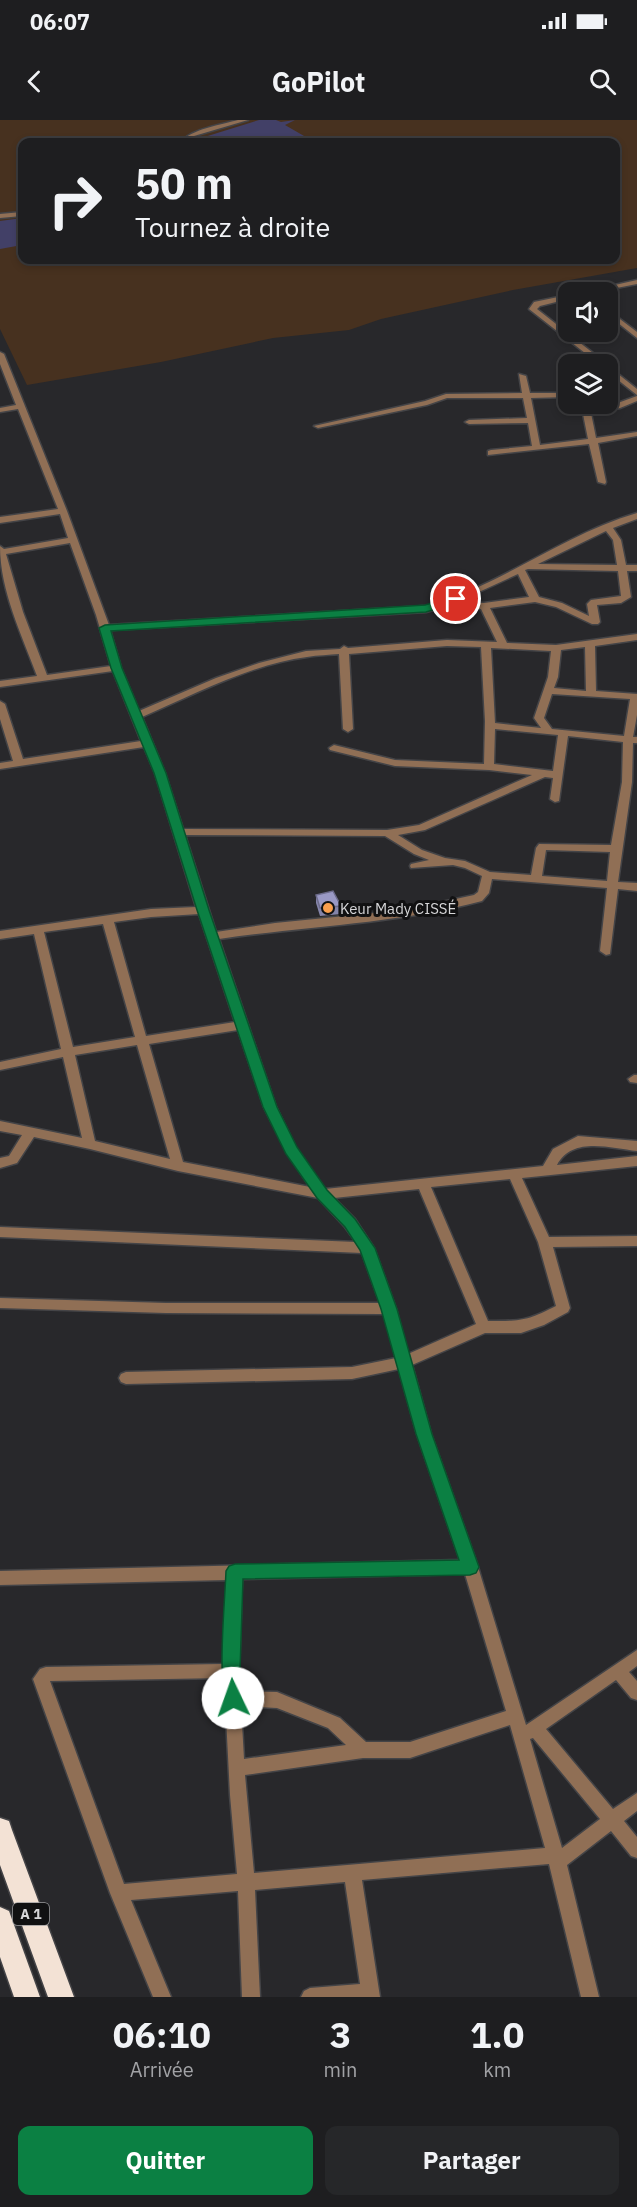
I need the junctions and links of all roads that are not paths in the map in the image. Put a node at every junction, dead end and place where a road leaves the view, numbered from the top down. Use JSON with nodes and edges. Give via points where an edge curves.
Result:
{"nodes":[{"id":1,"x":245,"y":120,"type":"edge"},
{"id":2,"x":188,"y":138,"type":"edge"},
{"id":3,"x":18,"y":214,"type":"edge"},
{"id":4,"x":0,"y":216,"type":"edge"},
{"id":5,"x":633,"y":283,"type":"edge"},
{"id":6,"x":618,"y":286,"type":"edge"},
{"id":7,"x":637,"y":290,"type":"edge"},
{"id":8,"x":558,"y":299,"type":"edge"},
{"id":9,"x":618,"y":320,"type":"edge"},
{"id":10,"x":558,"y":329,"type":"edge"},
{"id":11,"x":637,"y":336,"type":"edge"},
{"id":12,"x":574,"y":342,"type":"edge"},
{"id":13,"x":0,"y":354,"type":"edge"},
{"id":14,"x":589,"y":354,"type":"edge"},
{"id":15,"x":522,"y":376,"type":"dead end"},
{"id":16,"x":618,"y":377,"type":"edge"},
{"id":17,"x":637,"y":393,"type":"edge"},
{"id":18,"x":527,"y":394,"type":"junction"},
{"id":19,"x":558,"y":395,"type":"edge"},
{"id":20,"x":637,"y":398,"type":"edge"},
{"id":21,"x":22,"y":406,"type":"junction"},
{"id":22,"x":618,"y":406,"type":"edge"},
{"id":23,"x":0,"y":410,"type":"edge"},
{"id":24,"x":587,"y":414,"type":"edge"},
{"id":25,"x":532,"y":420,"type":"junction"},
{"id":26,"x":470,"y":423,"type":"dead end"},
{"id":27,"x":318,"y":426,"type":"dead end"},
{"id":28,"x":637,"y":434,"type":"edge"},
{"id":29,"x":593,"y":441,"type":"junction"},
{"id":30,"x":537,"y":448,"type":"junction"},
{"id":31,"x":491,"y":453,"type":"dead end"},
{"id":32,"x":602,"y":482,"type":"dead end"},
{"id":33,"x":63,"y":511,"type":"junction"},
{"id":34,"x":637,"y":516,"type":"edge"},
{"id":35,"x":0,"y":520,"type":"edge"},
{"id":36,"x":637,"y":523,"type":"edge"},
{"id":37,"x":611,"y":526,"type":"junction"},
{"id":38,"x":73,"y":540,"type":"junction"},
{"id":39,"x":0,"y":551,"type":"edge"},
{"id":40,"x":523,"y":567,"type":"junction"},
{"id":41,"x":622,"y":568,"type":"junction"},
{"id":42,"x":637,"y":568,"type":"edge"},
{"id":43,"x":535,"y":599,"type":"junction"},
{"id":44,"x":441,"y":605,"type":"junction"},
{"id":45,"x":484,"y":606,"type":"junction"},
{"id":46,"x":595,"y":622,"type":"junction"},
{"id":47,"x":105,"y":628,"type":"junction"},
{"id":48,"x":637,"y":637,"type":"edge"},
{"id":49,"x":595,"y":643,"type":"junction"},
{"id":50,"x":486,"y":645,"type":"junction"},
{"id":51,"x":504,"y":646,"type":"junction"},
{"id":52,"x":556,"y":648,"type":"junction"},
{"id":53,"x":344,"y":650,"type":"junction"},
{"id":54,"x":116,"y":668,"type":"junction"},
{"id":55,"x":43,"y":678,"type":"junction"},
{"id":56,"x":0,"y":684,"type":"edge"},
{"id":57,"x":548,"y":690,"type":"junction"},
{"id":58,"x":591,"y":694,"type":"junction"},
{"id":59,"x":636,"y":697,"type":"edge"},
{"id":60,"x":0,"y":704,"type":"edge"},
{"id":61,"x":136,"y":716,"type":"junction"},
{"id":62,"x":491,"y":726,"type":"junction"},
{"id":63,"x":348,"y":729,"type":"dead end"},
{"id":64,"x":548,"y":730,"type":"junction"},
{"id":65,"x":564,"y":732,"type":"junction"},
{"id":66,"x":633,"y":739,"type":"edge"},
{"id":67,"x":147,"y":743,"type":"junction"},
{"id":68,"x":334,"y":748,"type":"dead end"},
{"id":69,"x":19,"y":763,"type":"junction"},
{"id":70,"x":0,"y":766,"type":"edge"},
{"id":71,"x":489,"y":767,"type":"junction"},
{"id":72,"x":545,"y":773,"type":"junction"},
{"id":73,"x":558,"y":775,"type":"junction"},
{"id":74,"x":632,"y":782,"type":"edge"},
{"id":75,"x":555,"y":799,"type":"dead end"},
{"id":76,"x":179,"y":832,"type":"junction"},
{"id":77,"x":387,"y":833,"type":"junction"},
{"id":78,"x":616,"y":849,"type":"junction"},
{"id":79,"x":443,"y":861,"type":"junction"},
{"id":80,"x":415,"y":866,"type":"dead end"},
{"id":81,"x":488,"y":875,"type":"junction"},
{"id":82,"x":536,"y":880,"type":"junction"},
{"id":83,"x":614,"y":886,"type":"junction"},
{"id":84,"x":637,"y":887,"type":"edge"},
{"id":85,"x":203,"y":910,"type":"junction"},
{"id":86,"x":107,"y":919,"type":"junction"},
{"id":87,"x":38,"y":929,"type":"junction"},
{"id":88,"x":0,"y":935,"type":"edge"},
{"id":89,"x":213,"y":936,"type":"junction"},
{"id":90,"x":606,"y":951,"type":"dead end"},
{"id":91,"x":243,"y":1025,"type":"junction"},
{"id":92,"x":144,"y":1039,"type":"junction"},
{"id":93,"x":68,"y":1052,"type":"junction"},
{"id":94,"x":0,"y":1066,"type":"edge"},
{"id":95,"x":0,"y":1126,"type":"edge"},
{"id":96,"x":30,"y":1133,"type":"junction"},
{"id":97,"x":90,"y":1144,"type":"junction"},
{"id":98,"x":637,"y":1146,"type":"edge"},
{"id":99,"x":637,"y":1161,"type":"edge"},
{"id":100,"x":0,"y":1163,"type":"edge"},
{"id":101,"x":178,"y":1167,"type":"junction"},
{"id":102,"x":547,"y":1171,"type":"junction"},
{"id":103,"x":513,"y":1173,"type":"junction"},
{"id":104,"x":423,"y":1184,"type":"junction"},
{"id":105,"x":322,"y":1194,"type":"junction"},
{"id":106,"x":4,"y":1231,"type":"edge"},
{"id":107,"x":637,"y":1241,"type":"edge"},
{"id":108,"x":545,"y":1242,"type":"junction"},
{"id":109,"x":367,"y":1248,"type":"junction"},
{"id":110,"x":0,"y":1303,"type":"edge"},
{"id":111,"x":389,"y":1309,"type":"junction"},
{"id":112,"x":484,"y":1327,"type":"junction"},
{"id":113,"x":402,"y":1363,"type":"junction"},
{"id":114,"x":126,"y":1378,"type":"dead end"},
{"id":115,"x":470,"y":1567,"type":"junction"},
{"id":116,"x":235,"y":1571,"type":"junction"},
{"id":117,"x":0,"y":1578,"type":"edge"},
{"id":118,"x":637,"y":1657,"type":"edge"},
{"id":119,"x":231,"y":1671,"type":"junction"},
{"id":120,"x":618,"y":1672,"type":"junction"},
{"id":121,"x":637,"y":1693,"type":"edge"},
{"id":122,"x":233,"y":1698,"type":"junction"},
{"id":123,"x":515,"y":1716,"type":"junction"},
{"id":124,"x":528,"y":1732,"type":"junction"},
{"id":125,"x":363,"y":1750,"type":"junction"},
{"id":126,"x":237,"y":1768,"type":"junction"},
{"id":127,"x":637,"y":1802,"type":"edge"},
{"id":128,"x":612,"y":1820,"type":"junction"},
{"id":129,"x":0,"y":1830,"type":"edge"},
{"id":130,"x":637,"y":1850,"type":"edge"},
{"id":131,"x":556,"y":1859,"type":"junction"},
{"id":132,"x":352,"y":1873,"type":"junction"},
{"id":133,"x":246,"y":1882,"type":"junction"},
{"id":134,"x":119,"y":1893,"type":"junction"},
{"id":135,"x":0,"y":1920,"type":"edge"},
{"id":136,"x":371,"y":1994,"type":"edge"},
{"id":137,"x":27,"y":1997,"type":"edge"},
{"id":138,"x":61,"y":1997,"type":"edge"},
{"id":139,"x":162,"y":1997,"type":"edge"},
{"id":140,"x":251,"y":1997,"type":"edge"},
{"id":141,"x":310,"y":1997,"type":"edge"},
{"id":142,"x":590,"y":1997,"type":"edge"}],
"edges":[{"from":1,"to":2,"type":"street"},
{"from":3,"to":4,"type":"street"},
{"from":5,"to":6,"type":"street"},
{"from":5,"to":7,"type":"street"},
{"from":8,"to":10,"type":"street","via":[[537,304],[533,309]]},
{"from":9,"to":11,"type":"street"},
{"from":12,"to":14,"type":"street"},
{"from":13,"to":21,"type":"street"},
{"from":15,"to":18,"type":"street"},
{"from":16,"to":17,"type":"street"},
{"from":18,"to":19,"type":"street"},
{"from":18,"to":25,"type":"street"},
{"from":18,"to":27,"type":"street","via":[[446,396],[427,404]]},
{"from":20,"to":22,"type":"street"},
{"from":21,"to":23,"type":"street"},
{"from":21,"to":33,"type":"street"},
{"from":24,"to":29,"type":"street"},
{"from":25,"to":26,"type":"street"},
{"from":25,"to":30,"type":"street"},
{"from":28,"to":29,"type":"street"},
{"from":29,"to":30,"type":"street"},
{"from":29,"to":32,"type":"street"},
{"from":30,"to":31,"type":"street"},
{"from":33,"to":35,"type":"street"},
{"from":33,"to":38,"type":"street"},
{"from":34,"to":37,"type":"street"},
{"from":36,"to":37,"type":"street"},
{"from":37,"to":40,"type":"street"},
{"from":37,"to":41,"type":"street"},
{"from":38,"to":39,"type":"street"},
{"from":38,"to":47,"type":"street"},
{"from":39,"to":55,"type":"street"},
{"from":40,"to":41,"type":"street"},
{"from":40,"to":43,"type":"street"},
{"from":40,"to":44,"type":"street"},
{"from":41,"to":42,"type":"street"},
{"from":41,"to":46,"type":"street","via":[[626,597],[594,602]]},
{"from":43,"to":45,"type":"street"},
{"from":43,"to":46,"type":"street"},
{"from":44,"to":45,"type":"street"},
{"from":44,"to":47,"type":"street"},
{"from":45,"to":51,"type":"street"},
{"from":46,"to":49,"type":"street"},
{"from":47,"to":54,"type":"street"},
{"from":48,"to":49,"type":"street"},
{"from":49,"to":52,"type":"street"},
{"from":49,"to":58,"type":"street"},
{"from":50,"to":51,"type":"street"},
{"from":50,"to":53,"type":"street","via":[[447,643]]},
{"from":50,"to":62,"type":"street"},
{"from":51,"to":52,"type":"street"},
{"from":52,"to":57,"type":"street"},
{"from":53,"to":61,"type":"street","via":[[288,657]]},
{"from":53,"to":63,"type":"street"},
{"from":54,"to":55,"type":"street"},
{"from":54,"to":61,"type":"street"},
{"from":55,"to":56,"type":"street"},
{"from":57,"to":58,"type":"street"},
{"from":57,"to":64,"type":"street","via":[[539,718]]},
{"from":58,"to":59,"type":"street"},
{"from":59,"to":66,"type":"street"},
{"from":60,"to":69,"type":"street"},
{"from":61,"to":67,"type":"street"},
{"from":62,"to":64,"type":"street"},
{"from":62,"to":71,"type":"street"},
{"from":64,"to":65,"type":"street"},
{"from":65,"to":66,"type":"street"},
{"from":65,"to":73,"type":"street"},
{"from":66,"to":74,"type":"street"},
{"from":67,"to":69,"type":"street"},
{"from":67,"to":76,"type":"street"},
{"from":68,"to":71,"type":"street","via":[[395,763]]},
{"from":69,"to":70,"type":"street"},
{"from":71,"to":72,"type":"street"},
{"from":72,"to":73,"type":"street"},
{"from":72,"to":77,"type":"street","via":[[421,828]]},
{"from":73,"to":75,"type":"street"},
{"from":74,"to":78,"type":"street"},
{"from":76,"to":77,"type":"street"},
{"from":76,"to":85,"type":"street"},
{"from":77,"to":79,"type":"street","via":[[418,852]]},
{"from":78,"to":82,"type":"street","via":[[543,846]]},
{"from":78,"to":83,"type":"street"},
{"from":79,"to":80,"type":"street"},
{"from":79,"to":81,"type":"street","via":[[467,863]]},
{"from":81,"to":82,"type":"street"},
{"from":81,"to":89,"type":"street","via":[[478,898],[405,914]]},
{"from":82,"to":83,"type":"street"},
{"from":83,"to":84,"type":"street"},
{"from":83,"to":90,"type":"street"},
{"from":85,"to":86,"type":"street"},
{"from":85,"to":89,"type":"street"},
{"from":86,"to":87,"type":"street"},
{"from":86,"to":92,"type":"street"},
{"from":87,"to":88,"type":"street"},
{"from":87,"to":93,"type":"street"},
{"from":89,"to":91,"type":"street"},
{"from":91,"to":92,"type":"street"},
{"from":91,"to":105,"type":"street","via":[[270,1107],[291,1150]]},
{"from":92,"to":93,"type":"street"},
{"from":92,"to":101,"type":"street"},
{"from":93,"to":94,"type":"street"},
{"from":93,"to":97,"type":"street"},
{"from":95,"to":96,"type":"street"},
{"from":96,"to":97,"type":"street"},
{"from":96,"to":100,"type":"street","via":[[13,1160]]},
{"from":97,"to":101,"type":"street"},
{"from":98,"to":102,"type":"street","via":[[578,1141],[557,1152]]},
{"from":99,"to":102,"type":"street"},
{"from":101,"to":105,"type":"street"},
{"from":102,"to":103,"type":"street"},
{"from":103,"to":104,"type":"street"},
{"from":103,"to":108,"type":"street"},
{"from":104,"to":105,"type":"street"},
{"from":104,"to":112,"type":"street"},
{"from":105,"to":109,"type":"street"},
{"from":106,"to":109,"type":"street"},
{"from":107,"to":108,"type":"street"},
{"from":108,"to":112,"type":"street","via":[[563,1308],[521,1327]]},
{"from":109,"to":111,"type":"street"},
{"from":110,"to":111,"type":"street"},
{"from":111,"to":113,"type":"street"},
{"from":112,"to":113,"type":"street"},
{"from":113,"to":114,"type":"street","via":[[352,1373]]},
{"from":113,"to":115,"type":"street"},
{"from":115,"to":116,"type":"street"},
{"from":115,"to":123,"type":"street"},
{"from":116,"to":117,"type":"street"},
{"from":116,"to":119,"type":"street"},
{"from":118,"to":120,"type":"street"},
{"from":119,"to":122,"type":"street"},
{"from":119,"to":134,"type":"street","via":[[42,1676]]},
{"from":120,"to":121,"type":"street"},
{"from":120,"to":124,"type":"street"},
{"from":122,"to":125,"type":"street","via":[[277,1700],[334,1723]]},
{"from":122,"to":126,"type":"street"},
{"from":123,"to":124,"type":"street"},
{"from":123,"to":125,"type":"street","via":[[410,1750]]},
{"from":124,"to":128,"type":"street"},
{"from":124,"to":131,"type":"street"},
{"from":125,"to":126,"type":"street"},
{"from":126,"to":133,"type":"street"},
{"from":127,"to":128,"type":"street"},
{"from":128,"to":130,"type":"street"},
{"from":128,"to":131,"type":"street"},
{"from":129,"to":138,"type":"highway","number":"A 1"},
{"from":131,"to":132,"type":"street"},
{"from":131,"to":142,"type":"street"},
{"from":132,"to":133,"type":"street"},
{"from":132,"to":136,"type":"street"},
{"from":133,"to":134,"type":"street"},
{"from":133,"to":140,"type":"street"},
{"from":134,"to":139,"type":"street"},
{"from":135,"to":137,"type":"highway","number":"A 1"},
{"from":136,"to":141,"type":"street"}]}
